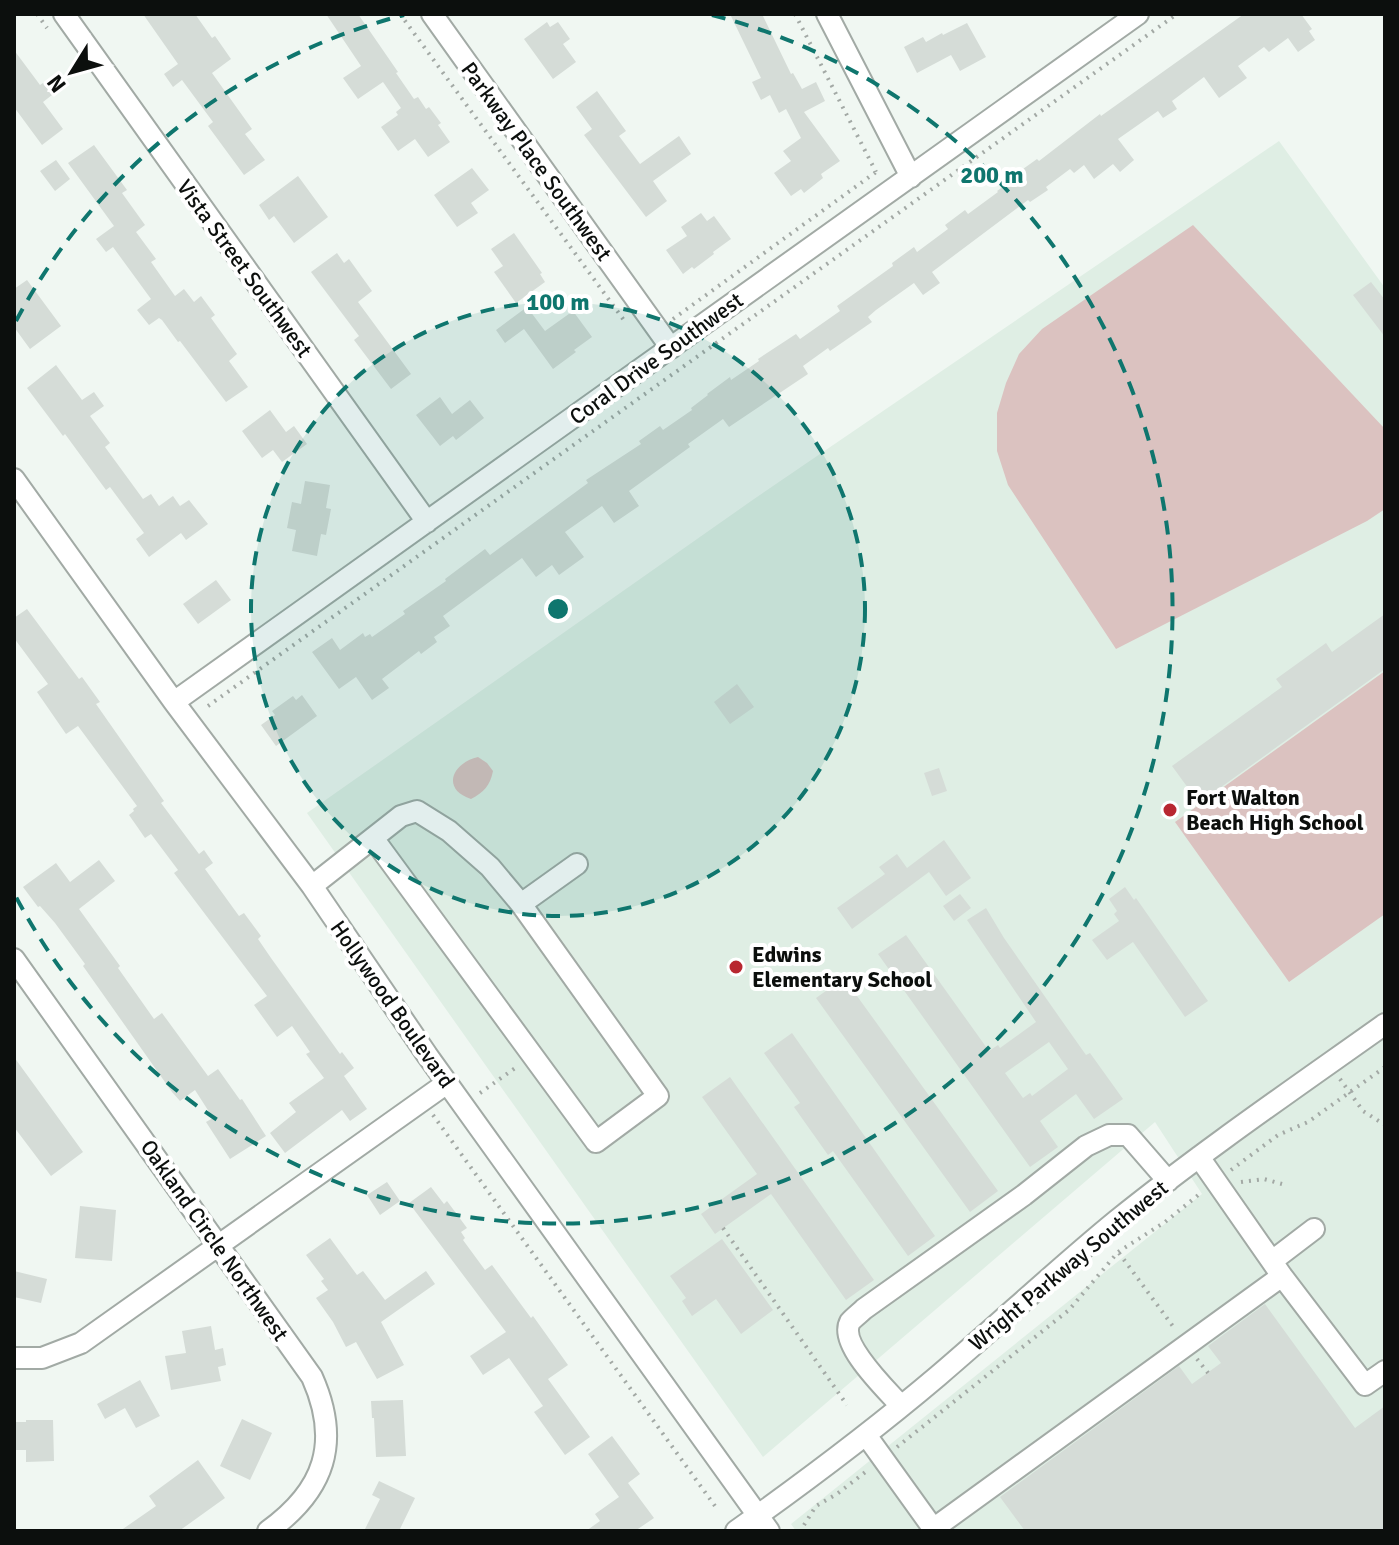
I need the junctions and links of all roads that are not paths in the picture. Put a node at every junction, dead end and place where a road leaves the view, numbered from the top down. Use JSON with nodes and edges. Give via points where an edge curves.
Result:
{"nodes":[{"id":1,"x":64,"y":14,"type":"edge"},
{"id":2,"x":432,"y":14,"type":"edge"},
{"id":3,"x":827,"y":14,"type":"edge"},
{"id":4,"x":1138,"y":14,"type":"edge"},
{"id":5,"x":911,"y":177,"type":"junction"},
{"id":6,"x":671,"y":348,"type":"junction"},
{"id":7,"x":14,"y":479,"type":"edge"},
{"id":8,"x":427,"y":522,"type":"junction"},
{"id":9,"x":174,"y":702,"type":"junction"},
{"id":10,"x":373,"y":838,"type":"junction"},
{"id":11,"x":577,"y":864,"type":"dead end"},
{"id":12,"x":312,"y":886,"type":"junction"},
{"id":13,"x":521,"y":904,"type":"junction"},
{"id":14,"x":14,"y":959,"type":"edge"},
{"id":15,"x":1385,"y":1024,"type":"edge"},
{"id":16,"x":447,"y":1083,"type":"junction"},
{"id":17,"x":1199,"y":1157,"type":"junction"},
{"id":18,"x":1168,"y":1181,"type":"junction"},
{"id":19,"x":1314,"y":1229,"type":"dead end"},
{"id":20,"x":219,"y":1246,"type":"junction"},
{"id":21,"x":1277,"y":1269,"type":"junction"},
{"id":22,"x":14,"y":1358,"type":"edge"},
{"id":23,"x":1385,"y":1371,"type":"edge"},
{"id":24,"x":901,"y":1406,"type":"junction"},
{"id":25,"x":866,"y":1435,"type":"junction"},
{"id":26,"x":763,"y":1523,"type":"edge"},
{"id":27,"x":934,"y":1530,"type":"edge"},
{"id":28,"x":268,"y":1531,"type":"edge"},
{"id":29,"x":736,"y":1531,"type":"edge"}],
"edges":[{"from":1,"to":8,"type":"street","name":"Vista Street Southwest"},
{"from":2,"to":6,"type":"street","name":"Parkway Place Southwest"},
{"from":3,"to":5,"type":"street"},
{"from":4,"to":5,"type":"street","name":"Coral Drive Southwest"},
{"from":5,"to":6,"type":"street","name":"Coral Drive Southwest"},
{"from":6,"to":8,"type":"street","name":"Coral Drive Southwest"},
{"from":7,"to":9,"type":"street","name":"Hollywood Boulevard"},
{"from":8,"to":9,"type":"street","name":"Coral Drive Southwest"},
{"from":9,"to":12,"type":"street","name":"Hollywood Boulevard"},
{"from":10,"to":12,"type":"street"},
{"from":10,"to":13,"type":"street","via":[[401,816],[417,811],[490,867]]},
{"from":10,"to":13,"type":"street","via":[[596,1142],[658,1096]]},
{"from":11,"to":13,"type":"street"},
{"from":12,"to":16,"type":"street","name":"Hollywood Boulevard"},
{"from":14,"to":20,"type":"street","name":"Oakland Circle Northwest"},
{"from":15,"to":17,"type":"street","name":"Wright Parkway Southwest"},
{"from":16,"to":20,"type":"street"},
{"from":16,"to":26,"type":"street","name":"Hollywood Boulevard"},
{"from":17,"to":18,"type":"street","name":"Wright Parkway Southwest"},
{"from":17,"to":21,"type":"street","via":[[1226,1182]]},
{"from":18,"to":24,"type":"street","name":"Wright Parkway Southwest"},
{"from":18,"to":24,"type":"street","via":[[1128,1135],[1109,1135],[1086,1146],[864,1309],[847,1334],[855,1354]]},
{"from":19,"to":21,"type":"street"},
{"from":20,"to":22,"type":"street","via":[[81,1343],[42,1358]]},
{"from":20,"to":28,"type":"street","name":"Oakland Circle Northwest","via":[[312,1377],[325,1414],[327,1434],[319,1473]]},
{"from":21,"to":23,"type":"street","via":[[1365,1385]]},
{"from":21,"to":27,"type":"street","via":[[1187,1345]]},
{"from":24,"to":25,"type":"street","name":"Wright Parkway Southwest"},
{"from":25,"to":26,"type":"street","name":"Wright Parkway Southwest"},
{"from":25,"to":27,"type":"street"},
{"from":26,"to":29,"type":"street","name":"Wright Parkway Southwest"}]}
